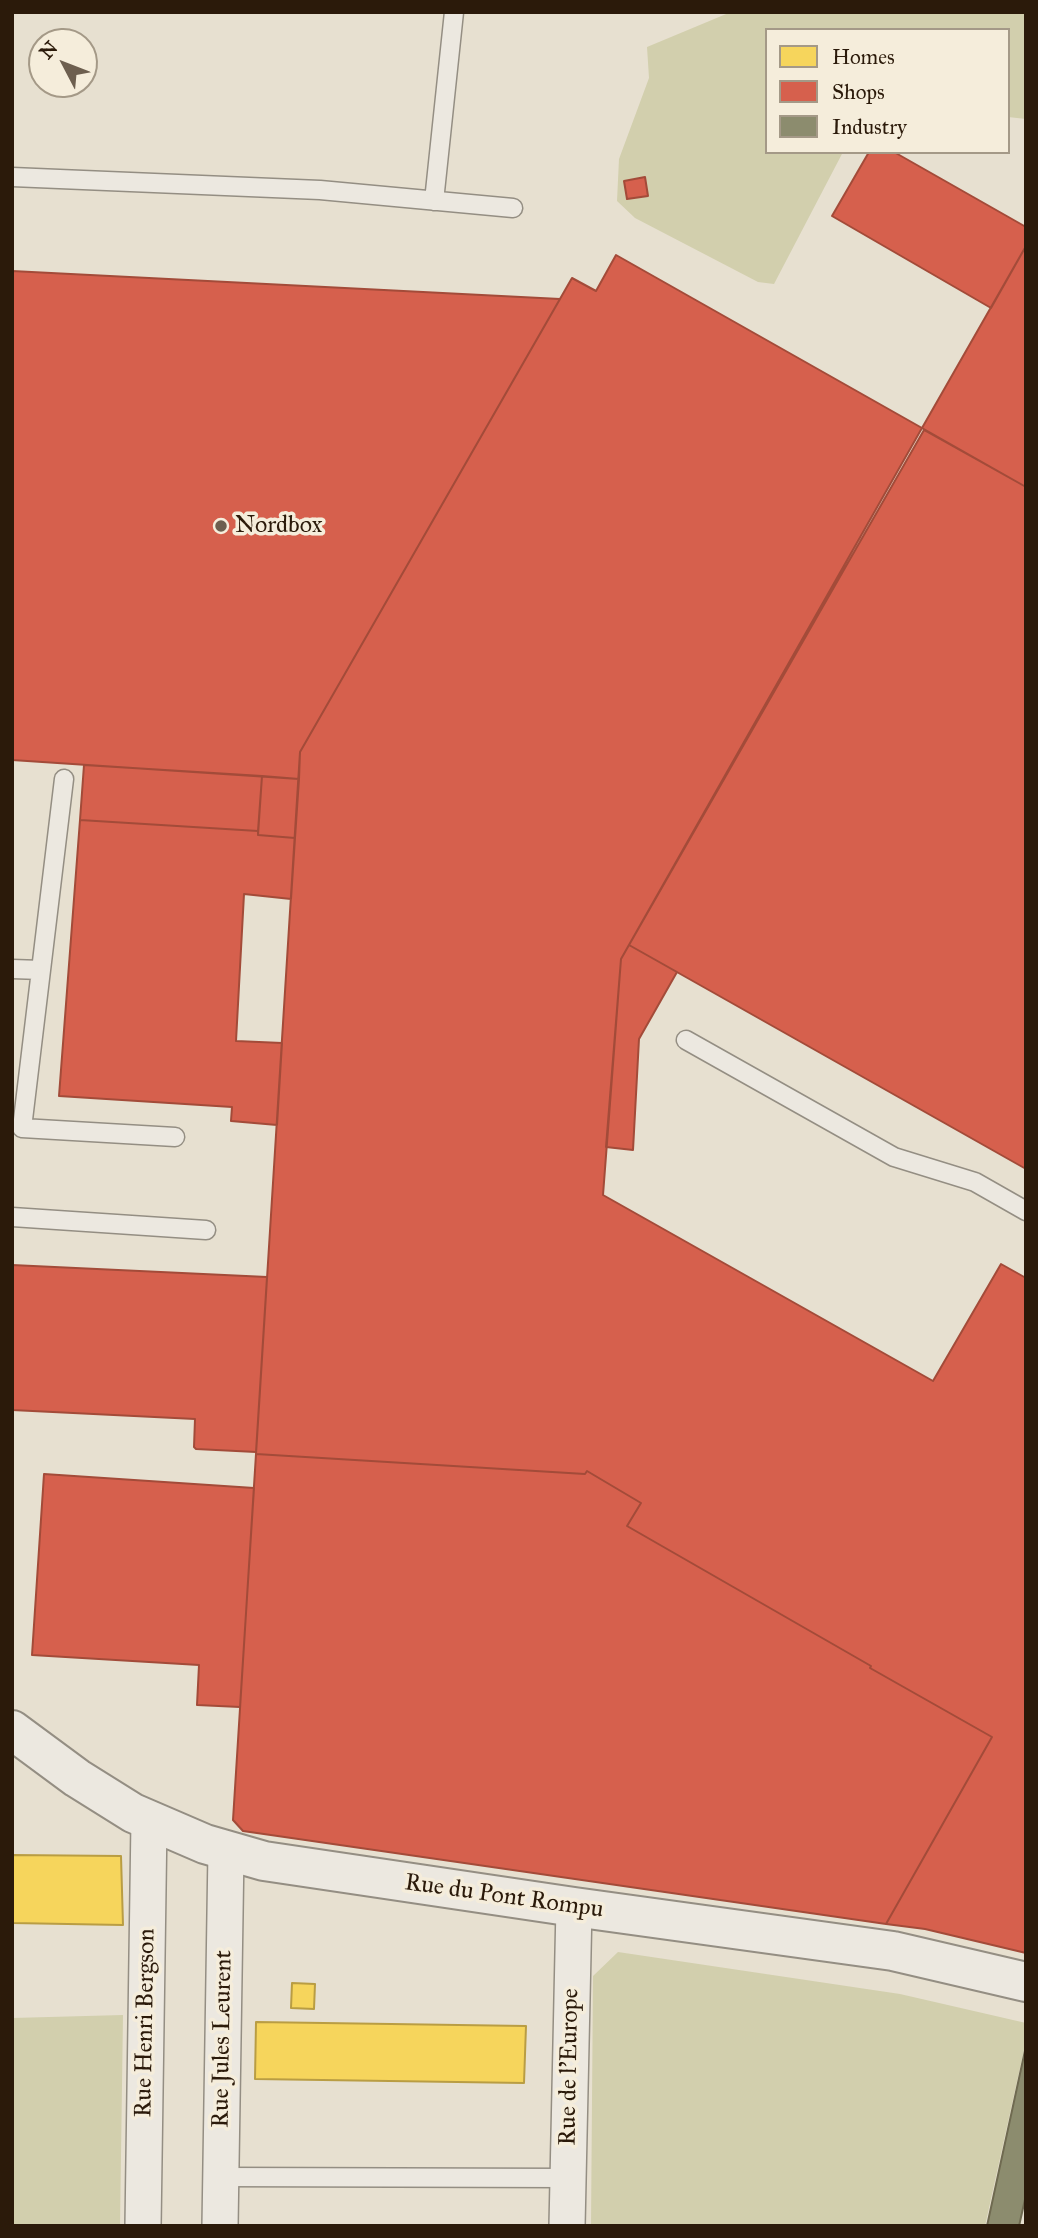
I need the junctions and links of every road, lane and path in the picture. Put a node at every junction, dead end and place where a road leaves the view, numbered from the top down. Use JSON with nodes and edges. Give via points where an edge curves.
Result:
{"nodes":[{"id":1,"x":454,"y":12,"type":"edge"},
{"id":2,"x":12,"y":177,"type":"edge"},
{"id":3,"x":435,"y":201,"type":"junction"},
{"id":4,"x":513,"y":208,"type":"dead end"},
{"id":5,"x":64,"y":779,"type":"dead end"},
{"id":6,"x":12,"y":969,"type":"edge"},
{"id":7,"x":41,"y":970,"type":"junction"},
{"id":8,"x":686,"y":1040,"type":"dead end"},
{"id":9,"x":175,"y":1138,"type":"dead end"},
{"id":10,"x":1026,"y":1211,"type":"edge"},
{"id":11,"x":12,"y":1217,"type":"edge"},
{"id":12,"x":206,"y":1230,"type":"dead end"},
{"id":13,"x":12,"y":1730,"type":"edge"},
{"id":14,"x":149,"y":1821,"type":"junction"},
{"id":15,"x":226,"y":1852,"type":"junction"},
{"id":16,"x":574,"y":1907,"type":"junction"},
{"id":17,"x":1026,"y":1982,"type":"edge"},
{"id":18,"x":221,"y":2177,"type":"junction"},
{"id":19,"x":568,"y":2178,"type":"junction"},
{"id":20,"x":143,"y":2226,"type":"edge"},
{"id":21,"x":220,"y":2226,"type":"edge"},
{"id":22,"x":567,"y":2226,"type":"edge"}],
"edges":[{"from":1,"to":3,"type":"lane"},
{"from":2,"to":3,"type":"lane"},
{"from":3,"to":4,"type":"lane"},
{"from":5,"to":7,"type":"lane"},
{"from":6,"to":7,"type":"lane"},
{"from":7,"to":9,"type":"lane","via":[[22,1128]]},
{"from":8,"to":10,"type":"lane","via":[[894,1157],[975,1182]]},
{"from":11,"to":12,"type":"lane"},
{"from":13,"to":14,"type":"street","name":"Rue du Pont Rompu","via":[[77,1778]]},
{"from":14,"to":15,"type":"street","name":"Rue du Pont Rompu"},
{"from":14,"to":20,"type":"street","name":"Rue Henri Bergson"},
{"from":15,"to":16,"type":"street","name":"Rue du Pont Rompu"},
{"from":15,"to":18,"type":"street","name":"Rue Jules Leurent"},
{"from":16,"to":17,"type":"street","name":"Rue du Pont Rompu","via":[[893,1951]]},
{"from":16,"to":19,"type":"street","name":"Rue de l'Europe"},
{"from":18,"to":19,"type":"lane"},
{"from":18,"to":21,"type":"street","name":"Rue Jules Leurent"},
{"from":19,"to":22,"type":"street","name":"Rue de l'Europe"}]}
